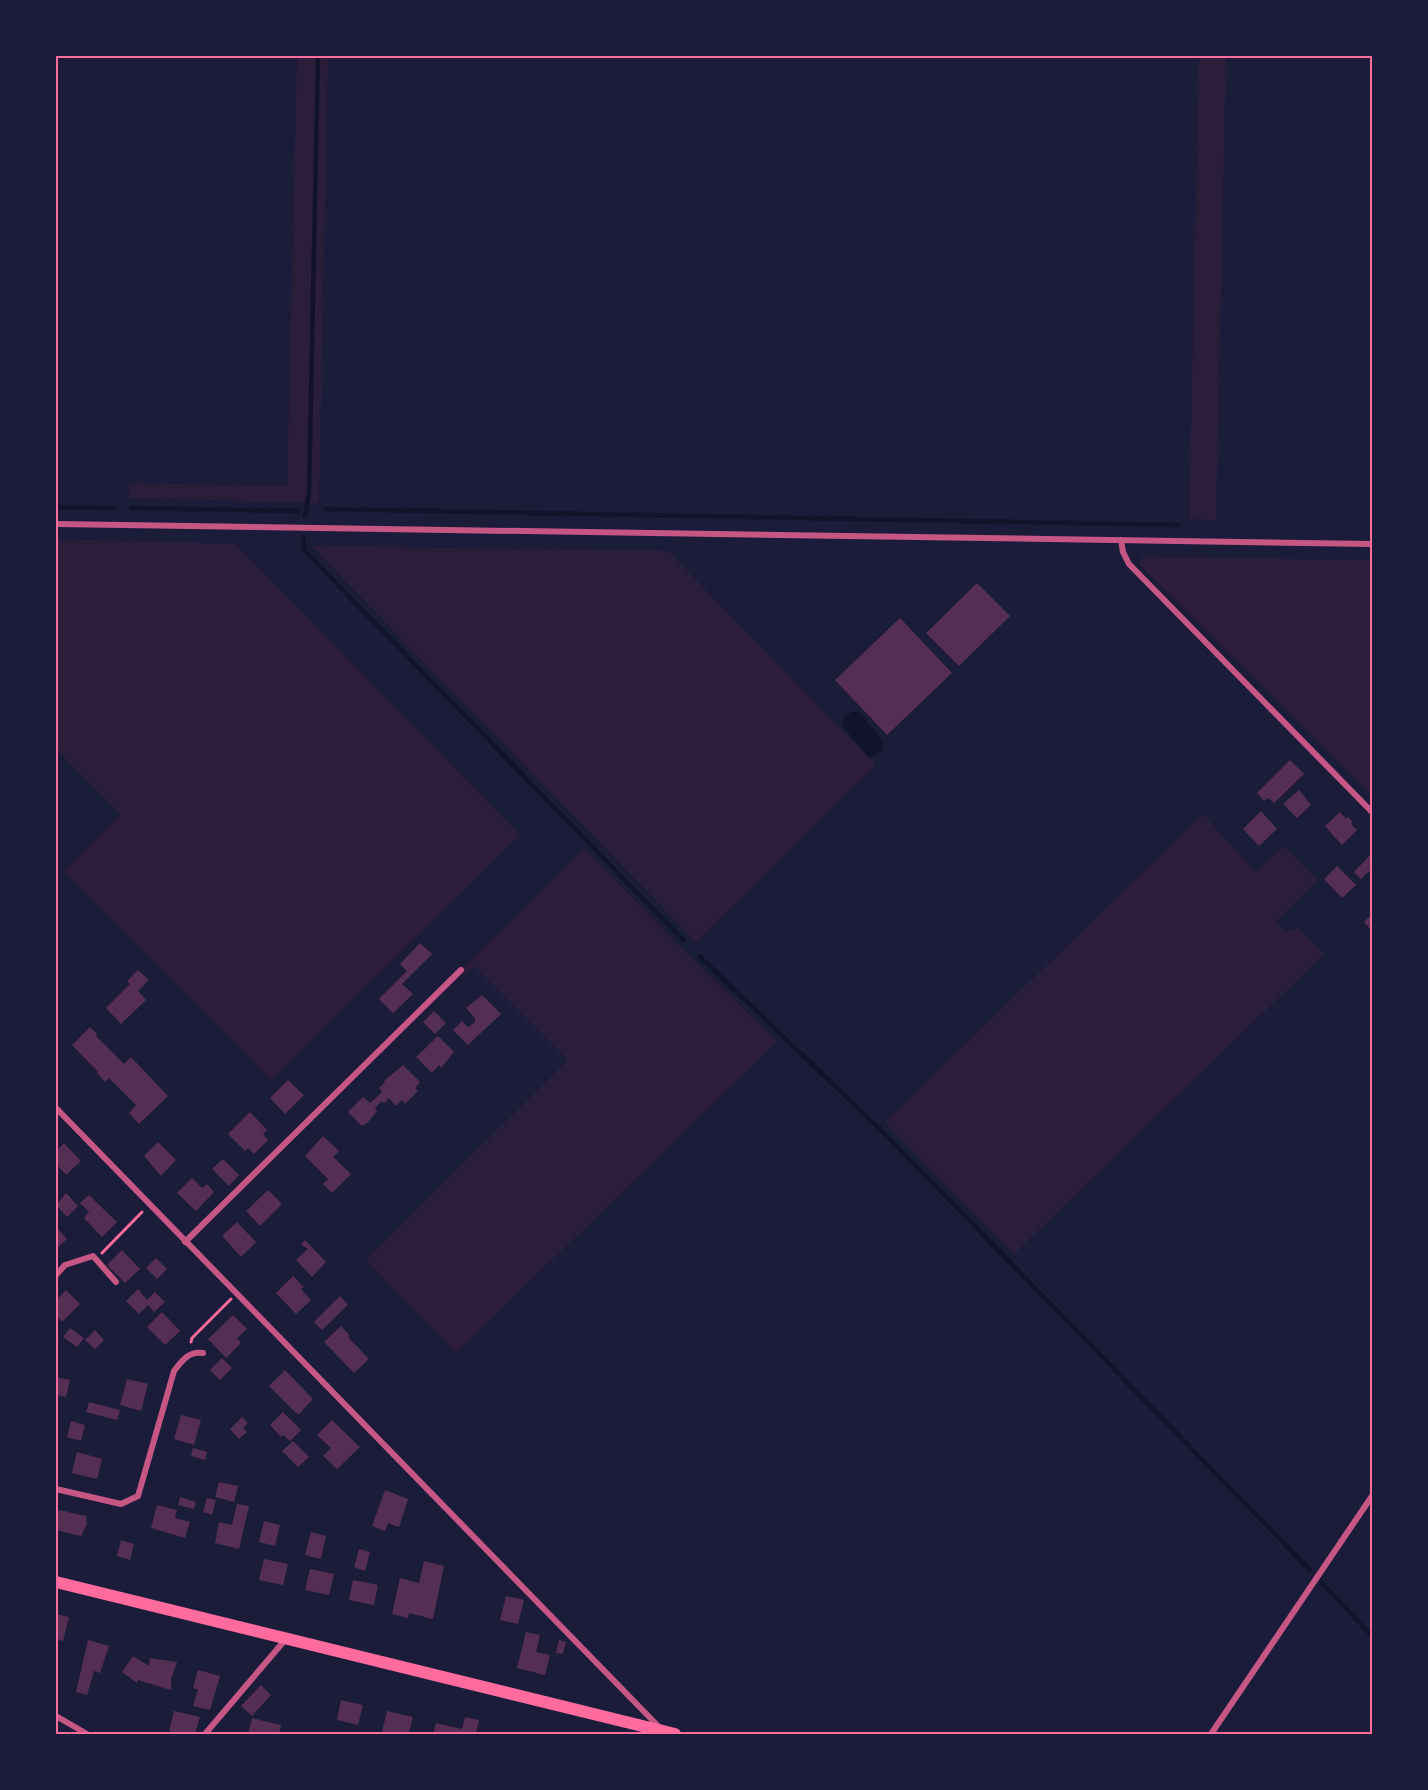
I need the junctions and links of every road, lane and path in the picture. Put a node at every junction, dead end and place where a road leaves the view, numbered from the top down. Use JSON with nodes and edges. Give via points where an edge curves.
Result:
{"nodes":[{"id":1,"x":56,"y":524,"type":"edge"},
{"id":2,"x":1121,"y":540,"type":"junction"},
{"id":3,"x":1372,"y":544,"type":"edge"},
{"id":4,"x":1372,"y":812,"type":"edge"},
{"id":5,"x":461,"y":970,"type":"dead end"},
{"id":6,"x":56,"y":1108,"type":"edge"},
{"id":7,"x":149,"y":1204,"type":"junction"},
{"id":8,"x":185,"y":1242,"type":"junction"},
{"id":9,"x":93,"y":1256,"type":"junction"},
{"id":10,"x":56,"y":1275,"type":"edge"},
{"id":11,"x":116,"y":1282,"type":"dead end"},
{"id":12,"x":236,"y":1294,"type":"junction"},
{"id":13,"x":203,"y":1353,"type":"dead end"},
{"id":14,"x":190,"y":1354,"type":"junction"},
{"id":15,"x":56,"y":1489,"type":"edge"},
{"id":16,"x":1372,"y":1496,"type":"edge"},
{"id":17,"x":56,"y":1582,"type":"edge"},
{"id":18,"x":285,"y":1640,"type":"junction"},
{"id":19,"x":56,"y":1716,"type":"edge"},
{"id":20,"x":87,"y":1734,"type":"edge"},
{"id":21,"x":205,"y":1734,"type":"edge"},
{"id":22,"x":669,"y":1734,"type":"edge"},
{"id":23,"x":1211,"y":1734,"type":"edge"}],
"edges":[{"from":1,"to":2,"type":"street"},
{"from":2,"to":3,"type":"street"},
{"from":2,"to":4,"type":"street","via":[[1129,564]]},
{"from":5,"to":8,"type":"street"},
{"from":6,"to":7,"type":"street"},
{"from":7,"to":8,"type":"street"},
{"from":7,"to":9,"type":"path","via":[[101,1254]]},
{"from":8,"to":12,"type":"street"},
{"from":9,"to":10,"type":"street","via":[[65,1265]]},
{"from":9,"to":11,"type":"street"},
{"from":12,"to":14,"type":"path","via":[[192,1338]]},
{"from":12,"to":22,"type":"street"},
{"from":13,"to":14,"type":"street"},
{"from":14,"to":15,"type":"street","via":[[174,1371],[138,1496],[121,1504]]},
{"from":16,"to":23,"type":"street"},
{"from":17,"to":18,"type":"main road"},
{"from":18,"to":21,"type":"street"},
{"from":18,"to":22,"type":"main road"},
{"from":19,"to":20,"type":"street"}]}
